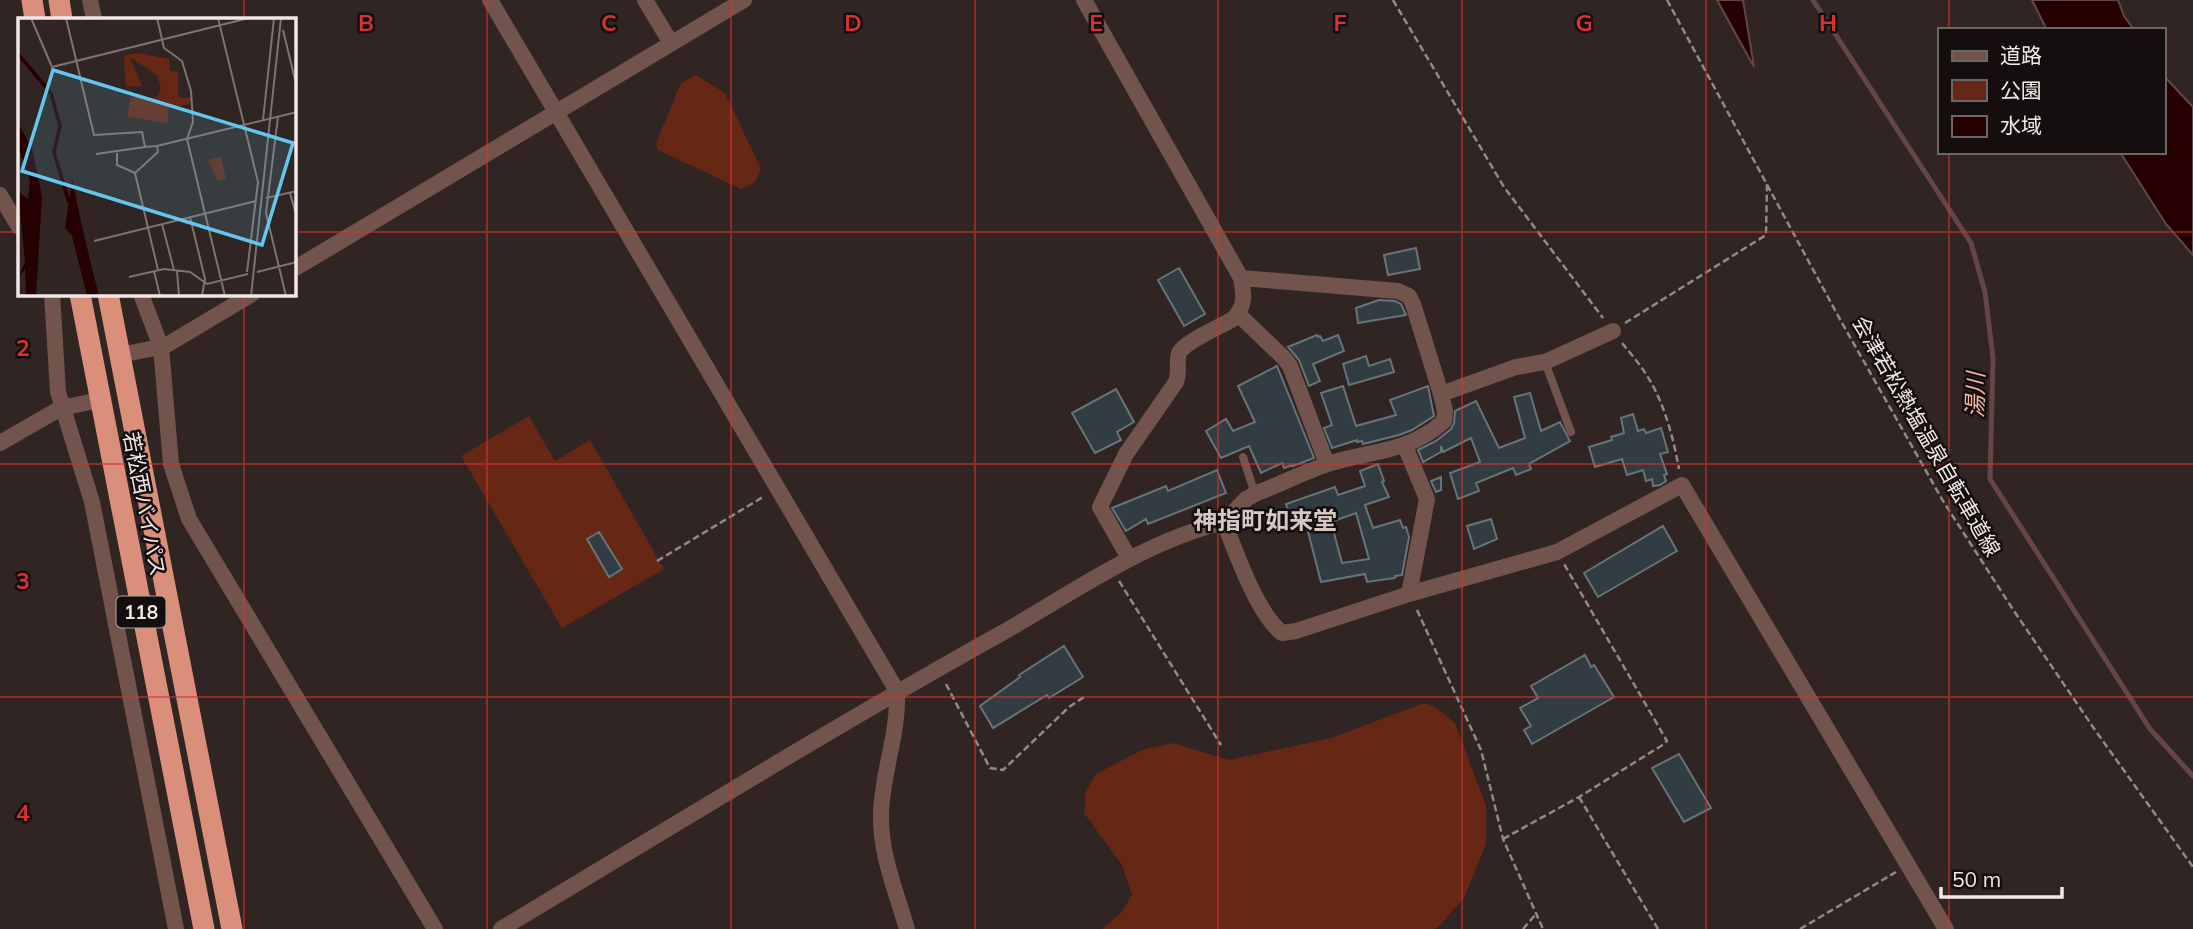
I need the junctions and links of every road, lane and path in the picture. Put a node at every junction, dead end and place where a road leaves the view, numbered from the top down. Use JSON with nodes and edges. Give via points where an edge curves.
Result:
{"nodes":[{"id":1,"x":32,"y":0,"type":"edge"},
{"id":2,"x":59,"y":0,"type":"edge"},
{"id":3,"x":90,"y":0,"type":"edge"},
{"id":4,"x":490,"y":0,"type":"edge"},
{"id":5,"x":645,"y":0,"type":"edge"},
{"id":6,"x":744,"y":0,"type":"edge"},
{"id":7,"x":1084,"y":0,"type":"edge"},
{"id":8,"x":1393,"y":0,"type":"edge"},
{"id":9,"x":1667,"y":0,"type":"edge"},
{"id":10,"x":35,"y":18,"type":"edge"},
{"id":11,"x":62,"y":18,"type":"edge"},
{"id":12,"x":94,"y":18,"type":"edge"},
{"id":13,"x":671,"y":43,"type":"junction"},
{"id":14,"x":557,"y":111,"type":"junction"},
{"id":15,"x":1767,"y":183,"type":"junction"},
{"id":16,"x":0,"y":195,"type":"edge"},
{"id":17,"x":18,"y":225,"type":"edge"},
{"id":18,"x":296,"y":268,"type":"edge"},
{"id":19,"x":1241,"y":278,"type":"junction"},
{"id":20,"x":52,"y":296,"type":"edge"},
{"id":21,"x":80,"y":296,"type":"edge"},
{"id":22,"x":108,"y":296,"type":"edge"},
{"id":23,"x":142,"y":296,"type":"edge"},
{"id":24,"x":249,"y":296,"type":"edge"},
{"id":25,"x":1238,"y":314,"type":"junction"},
{"id":26,"x":1613,"y":331,"type":"junction"},
{"id":27,"x":161,"y":347,"type":"junction"},
{"id":28,"x":120,"y":355,"type":"junction"},
{"id":29,"x":1545,"y":362,"type":"junction"},
{"id":30,"x":1441,"y":394,"type":"junction"},
{"id":31,"x":100,"y":400,"type":"junction"},
{"id":32,"x":61,"y":408,"type":"junction"},
{"id":33,"x":1572,"y":432,"type":"dead end"},
{"id":34,"x":0,"y":443,"type":"edge"},
{"id":35,"x":1405,"y":446,"type":"junction"},
{"id":36,"x":1243,"y":457,"type":"dead end"},
{"id":37,"x":1328,"y":464,"type":"junction"},
{"id":38,"x":1682,"y":485,"type":"junction"},
{"id":39,"x":778,"y":488,"type":"junction"},
{"id":40,"x":1255,"y":494,"type":"junction"},
{"id":41,"x":1224,"y":522,"type":"junction"},
{"id":42,"x":1557,"y":552,"type":"junction"},
{"id":43,"x":1129,"y":558,"type":"junction"},
{"id":44,"x":657,"y":561,"type":"dead end"},
{"id":45,"x":1112,"y":570,"type":"junction"},
{"id":46,"x":1409,"y":594,"type":"junction"},
{"id":47,"x":938,"y":668,"type":"junction"},
{"id":48,"x":897,"y":691,"type":"junction"},
{"id":49,"x":1084,"y":697,"type":"dead end"},
{"id":50,"x":1221,"y":744,"type":"dead end"},
{"id":51,"x":1579,"y":797,"type":"junction"},
{"id":52,"x":1503,"y":839,"type":"junction"},
{"id":53,"x":1908,"y":865,"type":"junction"},
{"id":54,"x":2193,"y":867,"type":"edge"},
{"id":55,"x":1535,"y":914,"type":"junction"},
{"id":56,"x":176,"y":929,"type":"edge"},
{"id":57,"x":204,"y":929,"type":"edge"},
{"id":58,"x":232,"y":929,"type":"edge"},
{"id":59,"x":435,"y":929,"type":"edge"},
{"id":60,"x":501,"y":929,"type":"edge"},
{"id":61,"x":906,"y":929,"type":"edge"},
{"id":62,"x":1523,"y":929,"type":"edge"},
{"id":63,"x":1543,"y":929,"type":"edge"},
{"id":64,"x":1658,"y":929,"type":"edge"},
{"id":65,"x":1800,"y":929,"type":"edge"},
{"id":66,"x":1945,"y":929,"type":"edge"}],
"edges":[{"from":1,"to":10,"type":"highway"},
{"from":2,"to":11,"type":"highway"},
{"from":3,"to":12,"type":"street"},
{"from":4,"to":14,"type":"street"},
{"from":5,"to":13,"type":"street"},
{"from":6,"to":13,"type":"street"},
{"from":7,"to":19,"type":"street"},
{"from":8,"to":26,"type":"path","via":[[1504,187]]},
{"from":9,"to":15,"type":"path","name":"会津若松熱塩温泉自転車道線"},
{"from":13,"to":14,"type":"street"},
{"from":14,"to":18,"type":"street"},
{"from":14,"to":39,"type":"street"},
{"from":15,"to":26,"type":"path","via":[[1766,235]]},
{"from":15,"to":54,"type":"path","name":"会津若松熱塩温泉自転車道線","via":[[1961,530]]},
{"from":16,"to":17,"type":"street"},
{"from":19,"to":25,"type":"street","via":[[1245,300]]},
{"from":19,"to":30,"type":"street","via":[[1398,291],[1409,296]]},
{"from":20,"to":32,"type":"street"},
{"from":21,"to":31,"type":"highway","name":"若松西バイパス","number":"118"},
{"from":22,"to":28,"type":"highway","name":"若松西バイパス","number":"118"},
{"from":23,"to":27,"type":"street"},
{"from":24,"to":27,"type":"street"},
{"from":25,"to":37,"type":"street","via":[[1290,366]]},
{"from":25,"to":43,"type":"street","via":[[1178,355],[1176,382],[1126,454],[1100,507]]},
{"from":26,"to":29,"type":"street"},
{"from":26,"to":38,"type":"path","via":[[1647,375],[1659,399]]},
{"from":27,"to":28,"type":"street"},
{"from":27,"to":59,"type":"street","via":[[171,464],[189,519]]},
{"from":28,"to":58,"type":"highway","name":"若松西バイパス","number":"118"},
{"from":29,"to":30,"type":"street"},
{"from":29,"to":33,"type":"lane"},
{"from":30,"to":35,"type":"street","via":[[1444,421]]},
{"from":31,"to":32,"type":"street"},
{"from":31,"to":57,"type":"highway","name":"若松西バイパス","number":"118"},
{"from":32,"to":34,"type":"street"},
{"from":32,"to":56,"type":"street","via":[[92,502]]},
{"from":35,"to":37,"type":"street"},
{"from":35,"to":46,"type":"street","via":[[1427,499]]},
{"from":36,"to":40,"type":"lane"},
{"from":37,"to":40,"type":"street"},
{"from":38,"to":42,"type":"street"},
{"from":38,"to":53,"type":"street"},
{"from":39,"to":44,"type":"path"},
{"from":39,"to":48,"type":"street"},
{"from":40,"to":41,"type":"street"},
{"from":41,"to":43,"type":"street"},
{"from":41,"to":46,"type":"street","via":[[1256,596],[1282,633]]},
{"from":42,"to":46,"type":"street"},
{"from":42,"to":51,"type":"path","via":[[1667,741]]},
{"from":43,"to":45,"type":"street"},
{"from":45,"to":47,"type":"street"},
{"from":45,"to":50,"type":"path"},
{"from":46,"to":52,"type":"path","via":[[1481,750]]},
{"from":47,"to":48,"type":"street"},
{"from":47,"to":49,"type":"path","via":[[990,768],[1003,770]]},
{"from":48,"to":60,"type":"street"},
{"from":48,"to":61,"type":"street","via":[[881,812],[883,850]]},
{"from":51,"to":52,"type":"path"},
{"from":51,"to":64,"type":"path"},
{"from":52,"to":55,"type":"path"},
{"from":53,"to":65,"type":"path"},
{"from":53,"to":66,"type":"street"},
{"from":55,"to":62,"type":"path"},
{"from":55,"to":63,"type":"path"}]}
